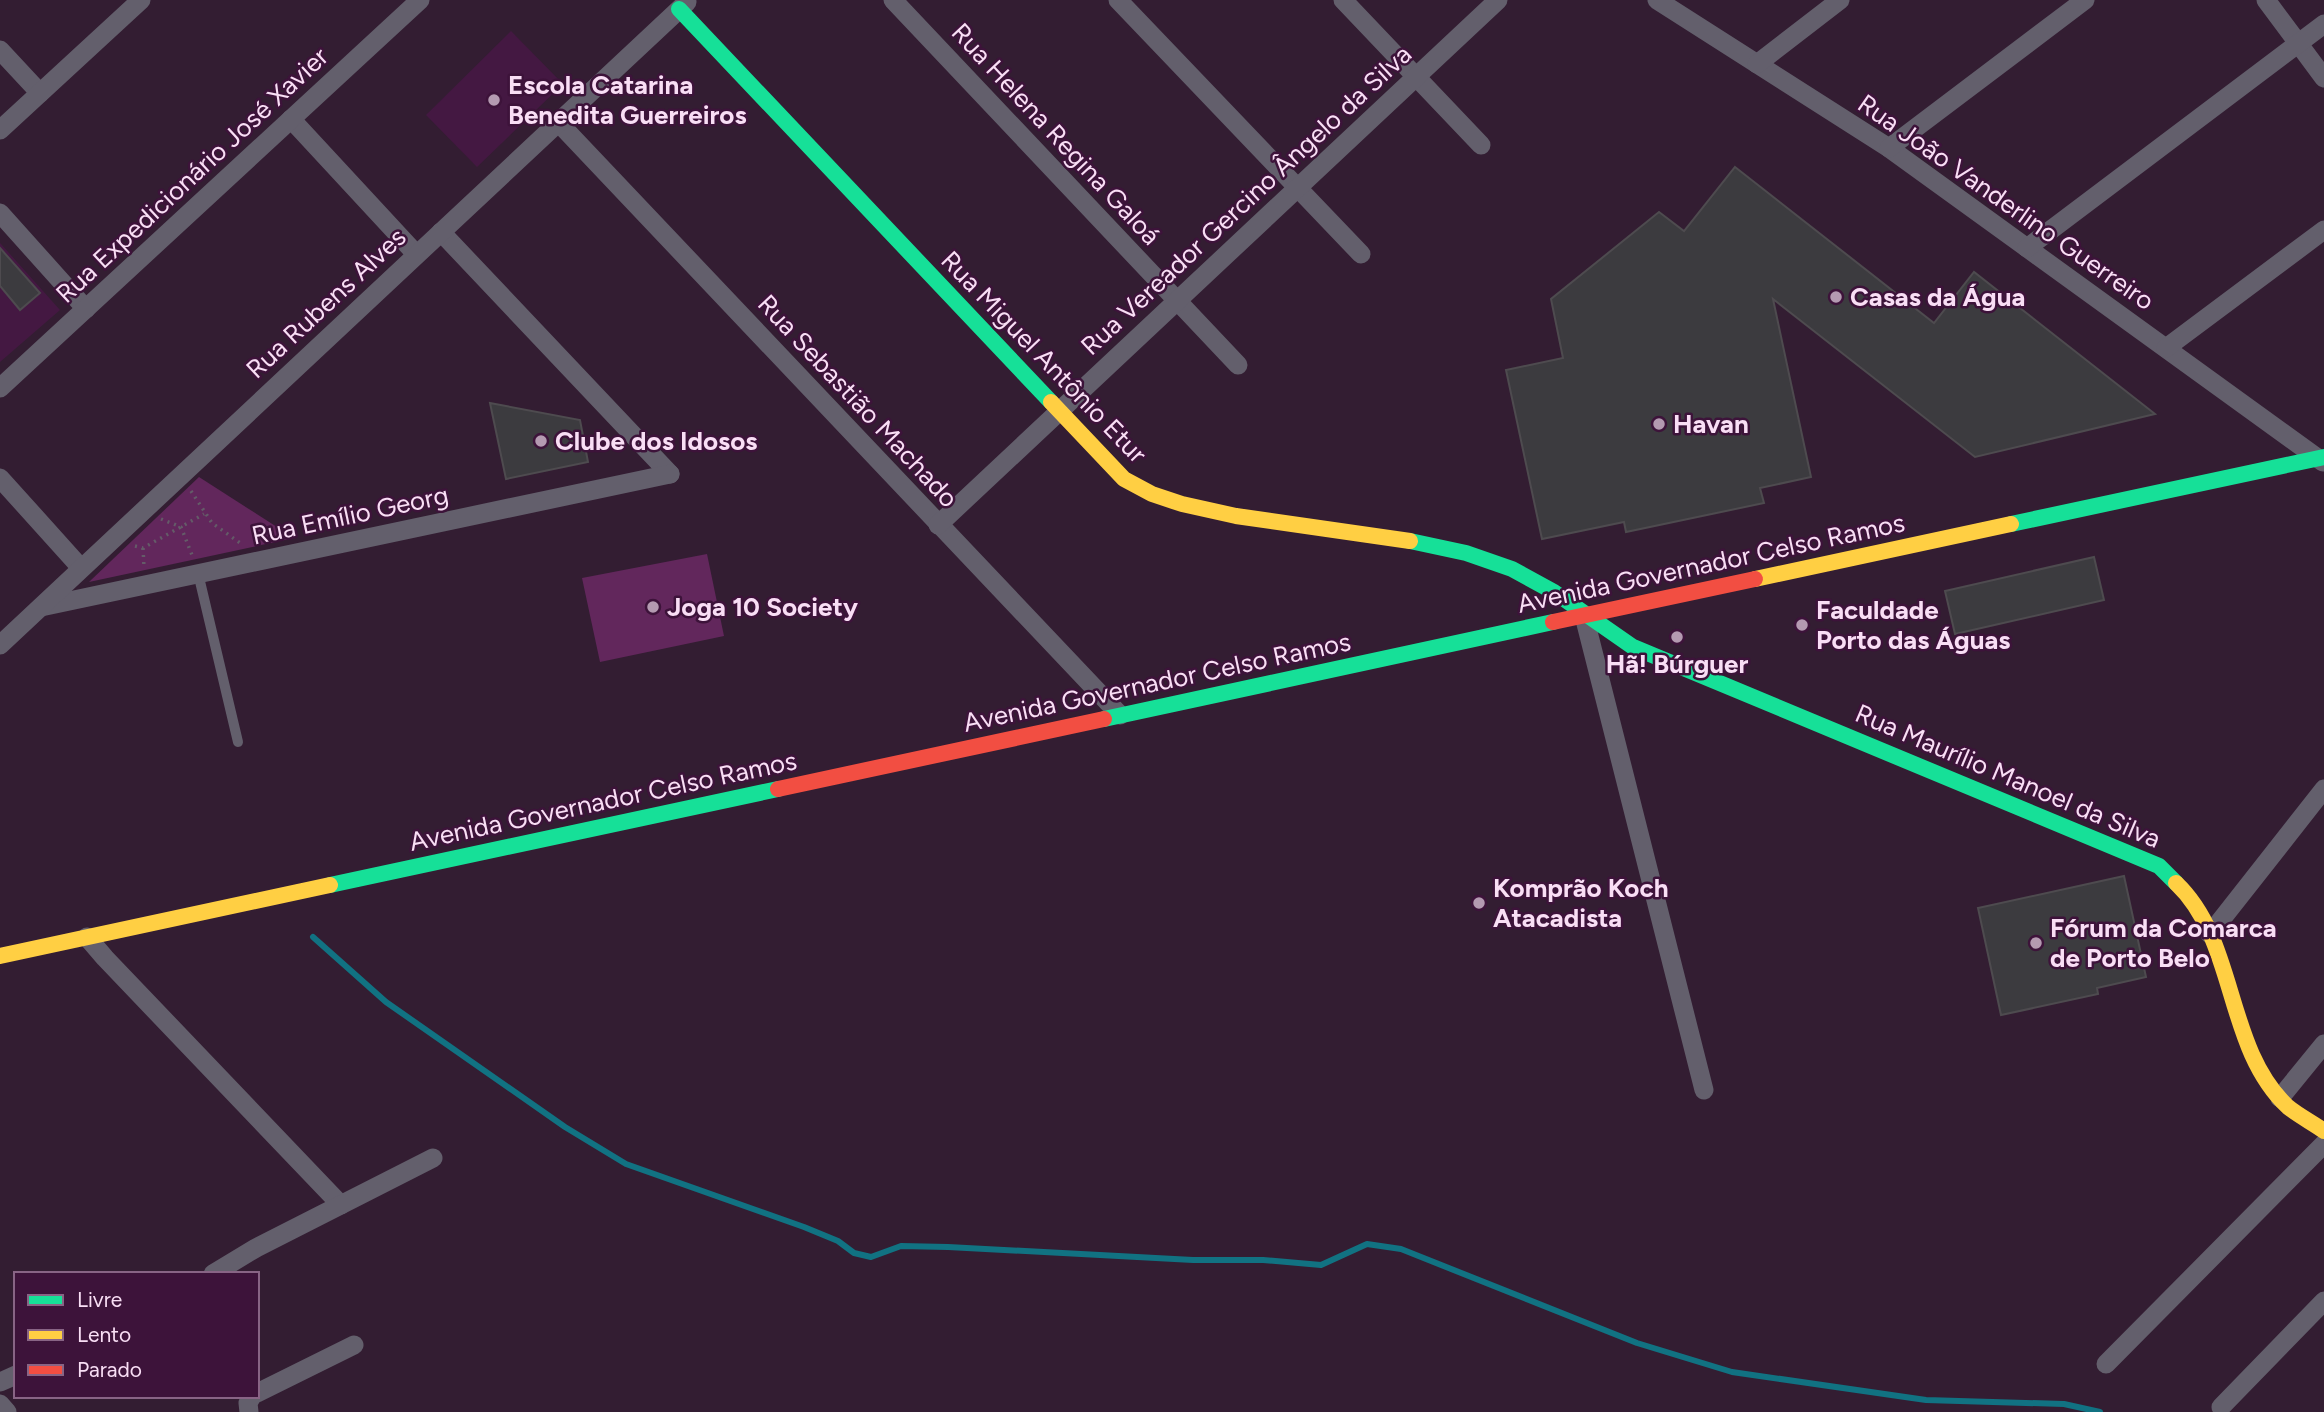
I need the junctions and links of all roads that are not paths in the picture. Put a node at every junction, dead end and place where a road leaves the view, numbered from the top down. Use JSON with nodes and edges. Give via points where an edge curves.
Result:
{"nodes":[{"id":1,"x":141,"y":0,"type":"edge"},
{"id":2,"x":420,"y":0,"type":"edge"},
{"id":3,"x":893,"y":0,"type":"edge"},
{"id":4,"x":1118,"y":0,"type":"edge"},
{"id":5,"x":1343,"y":0,"type":"edge"},
{"id":6,"x":1498,"y":0,"type":"edge"},
{"id":7,"x":1657,"y":0,"type":"edge"},
{"id":8,"x":1840,"y":0,"type":"edge"},
{"id":9,"x":2085,"y":0,"type":"edge"},
{"id":10,"x":2266,"y":0,"type":"edge"},
{"id":11,"x":684,"y":4,"type":"edge"},
{"id":12,"x":2324,"y":24,"type":"edge"},
{"id":13,"x":2298,"y":43,"type":"junction"},
{"id":14,"x":0,"y":50,"type":"edge"},
{"id":15,"x":1757,"y":64,"type":"junction"},
{"id":16,"x":1416,"y":77,"type":"junction"},
{"id":17,"x":2324,"y":78,"type":"edge"},
{"id":18,"x":40,"y":93,"type":"junction"},
{"id":19,"x":291,"y":119,"type":"junction"},
{"id":20,"x":558,"y":122,"type":"junction"},
{"id":21,"x":0,"y":130,"type":"edge"},
{"id":22,"x":1481,"y":145,"type":"dead end"},
{"id":23,"x":1889,"y":148,"type":"junction"},
{"id":24,"x":1297,"y":188,"type":"junction"},
{"id":25,"x":0,"y":213,"type":"edge"},
{"id":26,"x":2324,"y":230,"type":"edge"},
{"id":27,"x":441,"y":232,"type":"junction"},
{"id":28,"x":2028,"y":248,"type":"junction"},
{"id":29,"x":416,"y":254,"type":"junction"},
{"id":30,"x":1361,"y":254,"type":"dead end"},
{"id":31,"x":1177,"y":300,"type":"junction"},
{"id":32,"x":86,"y":309,"type":"junction"},
{"id":33,"x":2166,"y":348,"type":"junction"},
{"id":34,"x":1238,"y":365,"type":"dead end"},
{"id":35,"x":0,"y":388,"type":"edge"},
{"id":36,"x":1058,"y":412,"type":"junction"},
{"id":37,"x":2322,"y":457,"type":"edge"},
{"id":38,"x":0,"y":478,"type":"edge"},
{"id":39,"x":938,"y":525,"type":"junction"},
{"id":40,"x":81,"y":568,"type":"junction"},
{"id":41,"x":198,"y":573,"type":"junction"},
{"id":42,"x":40,"y":607,"type":"junction"},
{"id":43,"x":1584,"y":616,"type":"junction"},
{"id":44,"x":0,"y":645,"type":"edge"},
{"id":45,"x":1120,"y":715,"type":"junction"},
{"id":46,"x":238,"y":742,"type":"dead end"},
{"id":47,"x":2324,"y":789,"type":"edge"},
{"id":48,"x":2210,"y":934,"type":"junction"},
{"id":49,"x":87,"y":937,"type":"junction"},
{"id":50,"x":0,"y":956,"type":"edge"},
{"id":51,"x":2324,"y":1044,"type":"edge"},
{"id":52,"x":1704,"y":1090,"type":"dead end"},
{"id":53,"x":2280,"y":1098,"type":"junction"},
{"id":54,"x":2324,"y":1131,"type":"edge"},
{"id":55,"x":2324,"y":1144,"type":"edge"},
{"id":56,"x":433,"y":1158,"type":"dead end"},
{"id":57,"x":341,"y":1205,"type":"junction"},
{"id":58,"x":217,"y":1272,"type":"edge"},
{"id":59,"x":2324,"y":1301,"type":"edge"},
{"id":60,"x":354,"y":1345,"type":"dead end"},
{"id":61,"x":2106,"y":1364,"type":"dead end"},
{"id":62,"x":259,"y":1392,"type":"edge"},
{"id":63,"x":0,"y":1404,"type":"edge"},
{"id":64,"x":2221,"y":1407,"type":"dead end"},
{"id":65,"x":7,"y":1412,"type":"edge"}],
"edges":[{"from":1,"to":18,"type":"street"},
{"from":2,"to":19,"type":"street","name":"Rua Expedicionário José Xavier"},
{"from":3,"to":31,"type":"street","name":"Rua Helena Regina Galoá"},
{"from":4,"to":24,"type":"street"},
{"from":5,"to":16,"type":"street"},
{"from":6,"to":16,"type":"street","name":"Rua Vereador Gercino Ângelo da Silva"},
{"from":7,"to":15,"type":"street","name":"Rua João Vanderlino Guerreiro"},
{"from":8,"to":15,"type":"street"},
{"from":9,"to":23,"type":"street"},
{"from":10,"to":13,"type":"street"},
{"from":11,"to":20,"type":"street","name":"Rua Rubens Alves"},
{"from":11,"to":36,"type":"main road","name":"Rua Miguel Antônio Etur"},
{"from":12,"to":13,"type":"street"},
{"from":13,"to":17,"type":"street"},
{"from":13,"to":28,"type":"street"},
{"from":14,"to":18,"type":"street"},
{"from":15,"to":23,"type":"street","name":"Rua João Vanderlino Guerreiro"},
{"from":16,"to":22,"type":"street"},
{"from":16,"to":24,"type":"street","name":"Rua Vereador Gercino Ângelo da Silva"},
{"from":18,"to":21,"type":"street"},
{"from":19,"to":29,"type":"street"},
{"from":19,"to":32,"type":"street","name":"Rua Expedicionário José Xavier"},
{"from":20,"to":27,"type":"street","name":"Rua Rubens Alves"},
{"from":20,"to":39,"type":"street","name":"Rua Sebastião Machado"},
{"from":23,"to":28,"type":"street","name":"Rua João Vanderlino Guerreiro"},
{"from":24,"to":30,"type":"street"},
{"from":24,"to":31,"type":"street","name":"Rua Vereador Gercino Ângelo da Silva"},
{"from":25,"to":32,"type":"street"},
{"from":26,"to":33,"type":"street"},
{"from":27,"to":29,"type":"street","name":"Rua Rubens Alves"},
{"from":27,"to":41,"type":"street","name":"Rua Emílio Georg","via":[[670,474]]},
{"from":28,"to":33,"type":"street","name":"Rua João Vanderlino Guerreiro"},
{"from":29,"to":40,"type":"street","name":"Rua Rubens Alves"},
{"from":31,"to":34,"type":"street","name":"Rua Helena Regina Galoá"},
{"from":31,"to":36,"type":"street","name":"Rua Vereador Gercino Ângelo da Silva"},
{"from":32,"to":35,"type":"street","name":"Rua Expedicionário José Xavier"},
{"from":33,"to":37,"type":"street","name":"Rua João Vanderlino Guerreiro"},
{"from":36,"to":39,"type":"street","name":"Rua Vereador Gercino Ângelo da Silva"},
{"from":36,"to":43,"type":"main road","name":"Rua Miguel Antônio Etur","via":[[1124,479],[1158,497],[1259,520],[1396,538],[1467,553],[1532,579]]},
{"from":37,"to":43,"type":"main road","name":"Avenida Governador Celso Ramos"},
{"from":38,"to":40,"type":"street"},
{"from":39,"to":45,"type":"street","name":"Rua Sebastião Machado"},
{"from":40,"to":42,"type":"street","name":"Rua Rubens Alves"},
{"from":41,"to":42,"type":"street","name":"Rua Emílio Georg"},
{"from":41,"to":46,"type":"lane"},
{"from":42,"to":44,"type":"street","name":"Rua Rubens Alves"},
{"from":43,"to":45,"type":"main road","name":"Avenida Governador Celso Ramos"},
{"from":43,"to":48,"type":"main road","name":"Rua Maurílio Manoel da Silva","via":[[1633,646],[2146,859],[2172,875],[2186,891]]},
{"from":43,"to":52,"type":"street"},
{"from":45,"to":49,"type":"main road","name":"Avenida Governador Celso Ramos"},
{"from":47,"to":48,"type":"street"},
{"from":48,"to":53,"type":"main road","name":"Rua Maurílio Manoel da Silva","via":[[2241,1030],[2253,1058]]},
{"from":49,"to":50,"type":"main road","name":"Avenida Governador Celso Ramos"},
{"from":49,"to":57,"type":"street"},
{"from":51,"to":53,"type":"street"},
{"from":53,"to":54,"type":"main road","name":"Rua Maurílio Manoel da Silva"},
{"from":55,"to":61,"type":"street"},
{"from":56,"to":57,"type":"street"},
{"from":57,"to":58,"type":"street"},
{"from":59,"to":64,"type":"street"},
{"from":60,"to":62,"type":"street"},
{"from":63,"to":65,"type":"street"}]}
